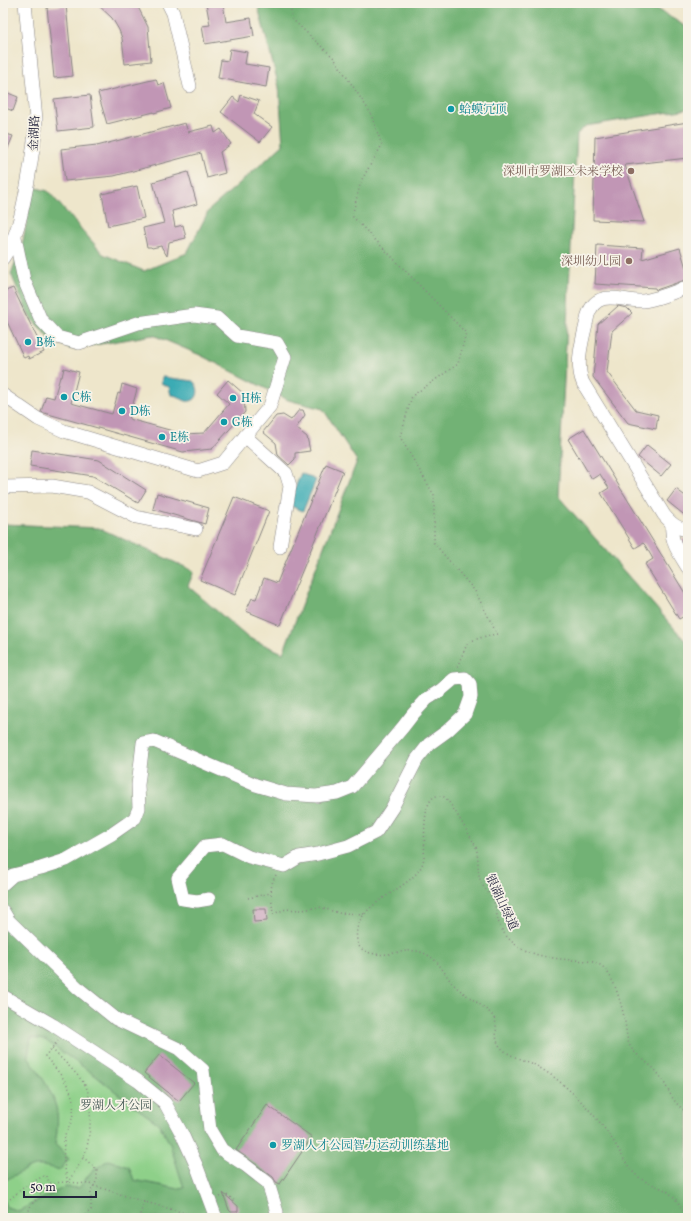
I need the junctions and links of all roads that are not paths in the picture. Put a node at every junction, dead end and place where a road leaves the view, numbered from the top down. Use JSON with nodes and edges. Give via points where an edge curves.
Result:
{"nodes":[{"id":1,"x":24,"y":3,"type":"edge"},
{"id":2,"x":168,"y":3,"type":"edge"},
{"id":3,"x":190,"y":86,"type":"dead end"},
{"id":4,"x":15,"y":236,"type":"junction"},
{"id":5,"x":3,"y":258,"type":"edge"},
{"id":6,"x":688,"y":287,"type":"edge"},
{"id":7,"x":3,"y":395,"type":"edge"},
{"id":8,"x":245,"y":436,"type":"junction"},
{"id":9,"x":3,"y":487,"type":"edge"},
{"id":10,"x":672,"y":525,"type":"junction"},
{"id":11,"x":196,"y":530,"type":"dead end"},
{"id":12,"x":688,"y":530,"type":"edge"},
{"id":13,"x":280,"y":547,"type":"dead end"},
{"id":14,"x":688,"y":568,"type":"edge"},
{"id":15,"x":3,"y":884,"type":"edge"},
{"id":16,"x":209,"y":898,"type":"dead end"},
{"id":17,"x":3,"y":911,"type":"edge"},
{"id":18,"x":3,"y":996,"type":"edge"},
{"id":19,"x":216,"y":1218,"type":"edge"},
{"id":20,"x":275,"y":1218,"type":"edge"}],
"edges":[{"from":1,"to":4,"type":"street","name":"金湖路","via":[[36,129],[33,157]]},
{"from":2,"to":3,"type":"street"},
{"from":4,"to":5,"type":"street","name":"金湖路"},
{"from":4,"to":8,"type":"street","via":[[24,280],[41,320],[57,337],[79,343],[138,323],[194,315],[217,318],[237,336],[277,343],[285,357],[270,406]]},
{"from":6,"to":10,"type":"street","via":[[642,301],[606,298],[597,301],[588,315],[578,364],[580,377]]},
{"from":7,"to":8,"type":"street","via":[[38,420],[64,431],[198,471],[222,464]]},
{"from":8,"to":13,"type":"street","via":[[286,474],[290,486]]},
{"from":9,"to":11,"type":"street","via":[[52,486],[88,492],[136,517]]},
{"from":10,"to":12,"type":"street"},
{"from":10,"to":14,"type":"street","via":[[673,542]]},
{"from":15,"to":16,"type":"street","via":[[13,875],[66,860],[135,818],[139,808],[138,785],[143,743],[154,741],[256,785],[286,794],[316,796],[337,793],[352,787],[427,699],[454,678],[464,678],[470,684],[471,697],[465,714],[429,744],[417,760],[392,808],[376,832],[348,846],[299,857],[284,866],[249,857],[223,844],[204,846],[178,878],[183,899],[198,901]]},
{"from":17,"to":20,"type":"street","via":[[9,921],[79,989],[110,1014],[179,1049],[203,1070],[210,1130],[222,1150],[268,1183],[277,1212]]},
{"from":18,"to":19,"type":"street","via":[[127,1074],[166,1104],[197,1167]]}]}
